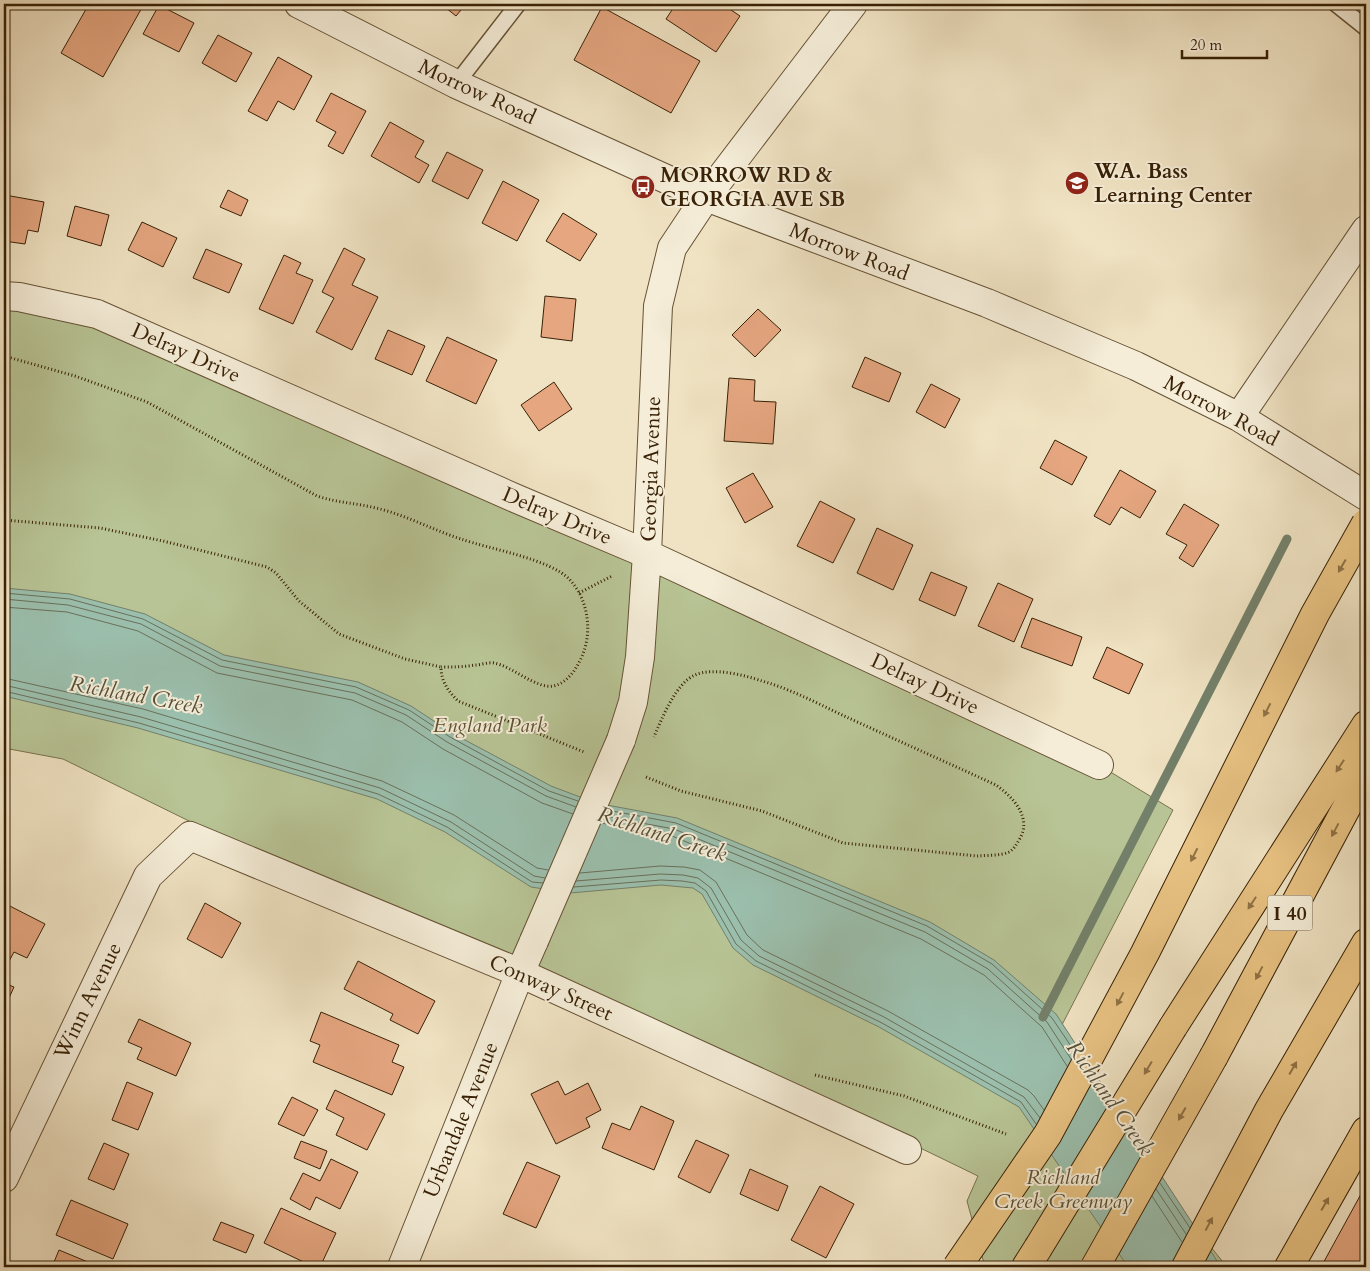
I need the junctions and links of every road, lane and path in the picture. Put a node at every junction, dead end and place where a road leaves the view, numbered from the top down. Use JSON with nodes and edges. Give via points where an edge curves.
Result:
{"nodes":[{"id":1,"x":299,"y":4,"type":"edge"},
{"id":2,"x":518,"y":4,"type":"edge"},
{"id":3,"x":853,"y":4,"type":"edge"},
{"id":4,"x":1336,"y":4,"type":"edge"},
{"id":5,"x":1366,"y":28,"type":"edge"},
{"id":6,"x":456,"y":84,"type":"junction"},
{"id":7,"x":706,"y":197,"type":"junction"},
{"id":8,"x":1366,"y":230,"type":"edge"},
{"id":9,"x":4,"y":296,"type":"edge"},
{"id":10,"x":4,"y":356,"type":"edge"},
{"id":11,"x":1239,"y":416,"type":"junction"},
{"id":12,"x":1366,"y":496,"type":"edge"},
{"id":13,"x":4,"y":520,"type":"edge"},
{"id":14,"x":1366,"y":523,"type":"edge"},
{"id":15,"x":647,"y":554,"type":"junction"},
{"id":16,"x":612,"y":576,"type":"dead end"},
{"id":17,"x":579,"y":593,"type":"junction"},
{"id":18,"x":441,"y":667,"type":"junction"},
{"id":19,"x":1366,"y":725,"type":"edge"},
{"id":20,"x":652,"y":741,"type":"dead end"},
{"id":21,"x":587,"y":753,"type":"dead end"},
{"id":22,"x":1099,"y":765,"type":"dead end"},
{"id":23,"x":1366,"y":771,"type":"edge"},
{"id":24,"x":646,"y":777,"type":"dead end"},
{"id":25,"x":190,"y":836,"type":"joint"},
{"id":26,"x":1366,"y":943,"type":"edge"},
{"id":27,"x":520,"y":973,"type":"junction"},
{"id":28,"x":904,"y":1096,"type":"dead end"},
{"id":29,"x":1366,"y":1131,"type":"edge"},
{"id":30,"x":1006,"y":1134,"type":"dead end"},
{"id":31,"x":907,"y":1150,"type":"dead end"},
{"id":32,"x":4,"y":1178,"type":"edge"},
{"id":33,"x":1032,"y":1258,"type":"edge"},
{"id":34,"x":402,"y":1267,"type":"edge"},
{"id":35,"x":957,"y":1267,"type":"edge"},
{"id":36,"x":1095,"y":1267,"type":"edge"},
{"id":37,"x":1186,"y":1267,"type":"edge"},
{"id":38,"x":1289,"y":1267,"type":"edge"}],
"edges":[{"from":1,"to":6,"type":"street","name":"Morrow Road"},
{"from":2,"to":6,"type":"lane"},
{"from":3,"to":7,"type":"street","name":"Georgia Avenue"},
{"from":4,"to":5,"type":"lane"},
{"from":6,"to":7,"type":"street","name":"Morrow Road"},
{"from":7,"to":11,"type":"street","name":"Morrow Road","via":[[987,303],[1136,366]]},
{"from":7,"to":15,"type":"street","name":"Georgia Avenue","via":[[672,248],[658,306]]},
{"from":8,"to":11,"type":"street"},
{"from":9,"to":15,"type":"street","name":"Delray Drive","via":[[97,314]]},
{"from":10,"to":17,"type":"path","via":[[75,376],[147,402],[317,496],[405,516],[461,539],[535,560],[570,580]]},
{"from":11,"to":12,"type":"street","name":"Morrow Road"},
{"from":13,"to":18,"type":"path","via":[[100,528],[267,567],[299,601],[338,634],[404,659]]},
{"from":14,"to":35,"type":"highway","one_way":true,"bridge":true,"via":[[1315,614],[1145,953],[1048,1134]]},
{"from":15,"to":22,"type":"street","name":"Delray Drive"},
{"from":15,"to":27,"type":"street","name":"Georgia Avenue","bridge":true,"via":[[637,680],[629,717]]},
{"from":16,"to":17,"type":"path"},
{"from":17,"to":18,"type":"path","via":[[586,608],[587,637],[577,666],[561,684],[539,685],[493,663]]},
{"from":18,"to":21,"type":"path","via":[[445,685],[458,701]]},
{"from":19,"to":33,"type":"highway","one_way":true,"bridge":true,"via":[[1173,1027]]},
{"from":20,"to":24,"type":"path","via":[[677,692],[693,675],[717,671],[762,681],[996,785],[1020,810],[1024,827],[1015,847],[1008,852],[977,856],[843,843],[762,811],[681,791]]},
{"from":23,"to":36,"type":"highway","number":"I 40","one_way":true,"bridge":true,"via":[[1214,1056]]},
{"from":25,"to":27,"type":"street","name":"Conway Street"},
{"from":25,"to":32,"type":"street","name":"Winn Avenue","via":[[148,876]]},
{"from":37,"to":26,"type":"highway","one_way":true,"via":[[1269,1110]]},
{"from":27,"to":31,"type":"street","name":"Conway Street"},
{"from":27,"to":34,"type":"street","name":"Urbandale Avenue"},
{"from":28,"to":30,"type":"path"},
{"from":38,"to":29,"type":"highway","one_way":true}]}
